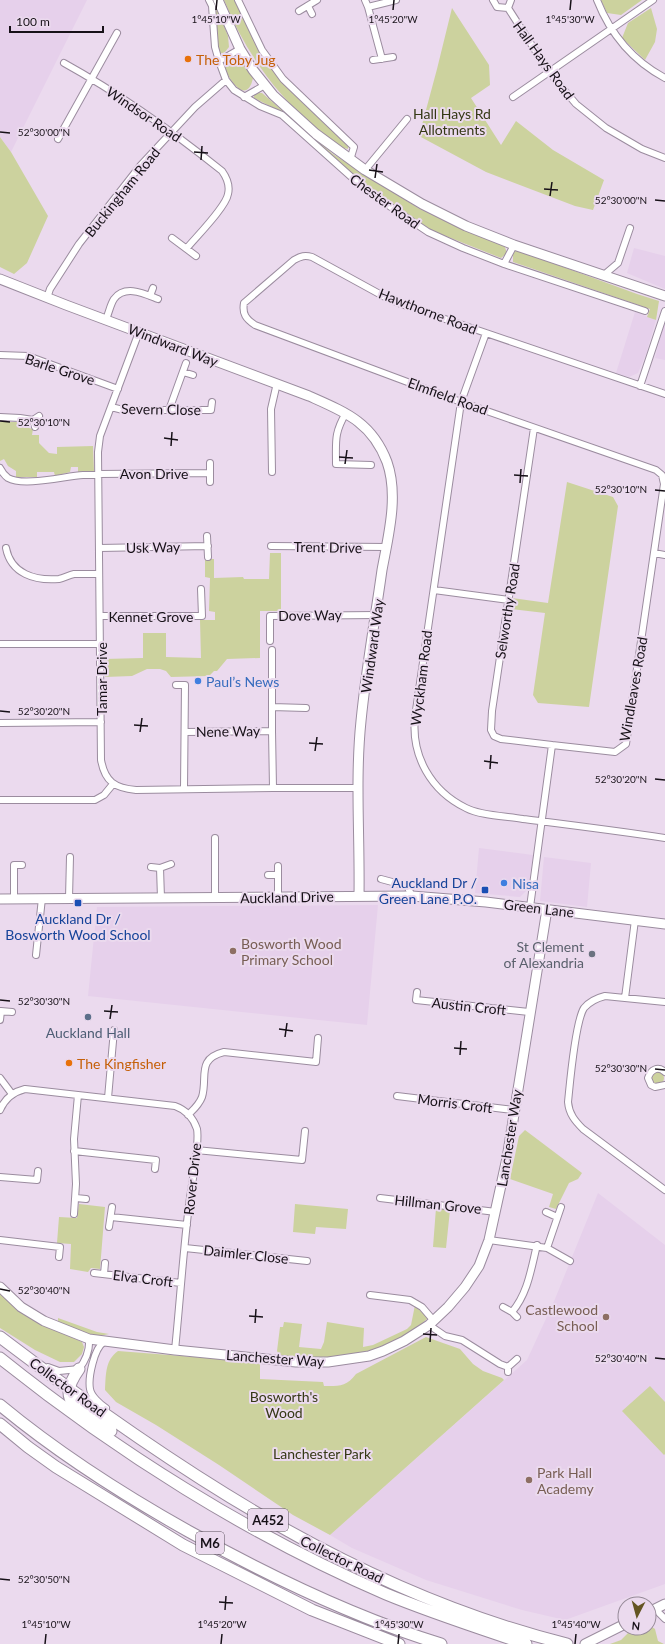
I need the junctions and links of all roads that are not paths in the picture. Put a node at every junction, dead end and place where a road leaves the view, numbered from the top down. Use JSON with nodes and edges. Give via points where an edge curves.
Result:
{"nodes":[{"id":1,"x":209,"y":0,"type":"edge"},
{"id":2,"x":218,"y":0,"type":"edge"},
{"id":3,"x":238,"y":0,"type":"edge"},
{"id":4,"x":317,"y":0,"type":"edge"},
{"id":5,"x":365,"y":0,"type":"edge"},
{"id":6,"x":396,"y":0,"type":"edge"},
{"id":7,"x":493,"y":0,"type":"edge"},
{"id":8,"x":511,"y":0,"type":"edge"},
{"id":9,"x":597,"y":0,"type":"edge"},
{"id":10,"x":653,"y":0,"type":"edge"},
{"id":11,"x":308,"y":6,"type":"junction"},
{"id":12,"x":368,"y":7,"type":"junction"},
{"id":13,"x":508,"y":8,"type":"junction"},
{"id":14,"x":299,"y":11,"type":"dead end"},
{"id":15,"x":312,"y":14,"type":"dead end"},
{"id":16,"x":611,"y":28,"type":"junction"},
{"id":17,"x":117,"y":33,"type":"dead end"},
{"id":18,"x":240,"y":50,"type":"junction"},
{"id":19,"x":394,"y":57,"type":"dead end"},
{"id":20,"x":382,"y":58,"type":"junction"},
{"id":21,"x":373,"y":60,"type":"dead end"},
{"id":22,"x":219,"y":61,"type":"junction"},
{"id":23,"x":64,"y":63,"type":"dead end"},
{"id":24,"x":549,"y":72,"type":"junction"},
{"id":25,"x":92,"y":78,"type":"junction"},
{"id":26,"x":665,"y":78,"type":"edge"},
{"id":27,"x":226,"y":80,"type":"junction"},
{"id":28,"x":265,"y":85,"type":"junction"},
{"id":29,"x":513,"y":96,"type":"dead end"},
{"id":30,"x":244,"y":97,"type":"junction"},
{"id":31,"x":407,"y":119,"type":"dead end"},
{"id":32,"x":173,"y":132,"type":"junction"},
{"id":33,"x":58,"y":139,"type":"dead end"},
{"id":34,"x":665,"y":158,"type":"edge"},
{"id":35,"x":350,"y":160,"type":"junction"},
{"id":36,"x":365,"y":170,"type":"junction"},
{"id":37,"x":630,"y":228,"type":"dead end"},
{"id":38,"x":172,"y":238,"type":"dead end"},
{"id":39,"x":514,"y":245,"type":"junction"},
{"id":40,"x":187,"y":248,"type":"junction"},
{"id":41,"x":196,"y":256,"type":"dead end"},
{"id":42,"x":504,"y":264,"type":"junction"},
{"id":43,"x":605,"y":274,"type":"junction"},
{"id":44,"x":0,"y":279,"type":"edge"},
{"id":45,"x":153,"y":288,"type":"dead end"},
{"id":46,"x":150,"y":296,"type":"junction"},
{"id":47,"x":665,"y":296,"type":"edge"},
{"id":48,"x":47,"y":298,"type":"junction"},
{"id":49,"x":158,"y":299,"type":"dead end"},
{"id":50,"x":645,"y":311,"type":"dead end"},
{"id":51,"x":665,"y":311,"type":"edge"},
{"id":52,"x":244,"y":314,"type":"joint"},
{"id":53,"x":664,"y":318,"type":"edge"},
{"id":54,"x":106,"y":319,"type":"junction"},
{"id":55,"x":139,"y":332,"type":"junction"},
{"id":56,"x":486,"y":333,"type":"junction"},
{"id":57,"x":0,"y":355,"type":"edge"},
{"id":58,"x":186,"y":363,"type":"dead end"},
{"id":59,"x":183,"y":372,"type":"junction"},
{"id":60,"x":192,"y":375,"type":"dead end"},
{"id":61,"x":278,"y":383,"type":"junction"},
{"id":62,"x":640,"y":386,"type":"junction"},
{"id":63,"x":118,"y":389,"type":"junction"},
{"id":64,"x":665,"y":394,"type":"edge"},
{"id":65,"x":212,"y":402,"type":"dead end"},
{"id":66,"x":462,"y":402,"type":"junction"},
{"id":67,"x":111,"y":407,"type":"junction"},
{"id":68,"x":169,"y":410,"type":"junction"},
{"id":69,"x":346,"y":412,"type":"junction"},
{"id":70,"x":39,"y":416,"type":"dead end"},
{"id":71,"x":0,"y":418,"type":"edge"},
{"id":72,"x":33,"y":420,"type":"junction"},
{"id":73,"x":35,"y":427,"type":"dead end"},
{"id":74,"x":534,"y":428,"type":"junction"},
{"id":75,"x":210,"y":463,"type":"dead end"},
{"id":76,"x":371,"y":465,"type":"dead end"},
{"id":77,"x":0,"y":468,"type":"edge"},
{"id":78,"x":656,"y":470,"type":"joint"},
{"id":79,"x":272,"y":472,"type":"dead end"},
{"id":80,"x":210,"y":473,"type":"junction"},
{"id":81,"x":99,"y":474,"type":"junction"},
{"id":82,"x":210,"y":482,"type":"dead end"},
{"id":83,"x":207,"y":536,"type":"dead end"},
{"id":84,"x":208,"y":546,"type":"junction"},
{"id":85,"x":271,"y":546,"type":"dead end"},
{"id":86,"x":386,"y":547,"type":"junction"},
{"id":87,"x":6,"y":548,"type":"dead end"},
{"id":88,"x":99,"y":548,"type":"junction"},
{"id":89,"x":654,"y":554,"type":"junction"},
{"id":90,"x":665,"y":555,"type":"edge"},
{"id":91,"x":208,"y":557,"type":"dead end"},
{"id":92,"x":99,"y":574,"type":"junction"},
{"id":93,"x":201,"y":589,"type":"dead end"},
{"id":94,"x":434,"y":590,"type":"junction"},
{"id":95,"x":509,"y":600,"type":"junction"},
{"id":96,"x":376,"y":615,"type":"junction"},
{"id":97,"x":101,"y":616,"type":"junction"},
{"id":98,"x":270,"y":641,"type":"dead end"},
{"id":99,"x":0,"y":644,"type":"edge"},
{"id":100,"x":100,"y":644,"type":"junction"},
{"id":101,"x":272,"y":650,"type":"dead end"},
{"id":102,"x":176,"y":685,"type":"dead end"},
{"id":103,"x":272,"y":707,"type":"junction"},
{"id":104,"x":306,"y":708,"type":"dead end"},
{"id":105,"x":0,"y":722,"type":"edge"},
{"id":106,"x":101,"y":722,"type":"junction"},
{"id":107,"x":272,"y":731,"type":"junction"},
{"id":108,"x":185,"y":732,"type":"junction"},
{"id":109,"x":552,"y":745,"type":"junction"},
{"id":110,"x":113,"y":784,"type":"junction"},
{"id":111,"x":273,"y":788,"type":"junction"},
{"id":112,"x":358,"y":788,"type":"junction"},
{"id":113,"x":184,"y":789,"type":"junction"},
{"id":114,"x":0,"y":800,"type":"edge"},
{"id":115,"x":541,"y":821,"type":"junction"},
{"id":116,"x":215,"y":838,"type":"dead end"},
{"id":117,"x":665,"y":838,"type":"edge"},
{"id":118,"x":70,"y":857,"type":"dead end"},
{"id":119,"x":171,"y":864,"type":"dead end"},
{"id":120,"x":22,"y":865,"type":"dead end"},
{"id":121,"x":278,"y":866,"type":"dead end"},
{"id":122,"x":151,"y":867,"type":"dead end"},
{"id":123,"x":160,"y":868,"type":"junction"},
{"id":124,"x":268,"y":875,"type":"dead end"},
{"id":125,"x":278,"y":875,"type":"junction"},
{"id":126,"x":381,"y":879,"type":"dead end"},
{"id":127,"x":278,"y":896,"type":"junction"},
{"id":128,"x":359,"y":896,"type":"junction"},
{"id":129,"x":412,"y":896,"type":"junction"},
{"id":130,"x":42,"y":898,"type":"junction"},
{"id":131,"x":69,"y":898,"type":"junction"},
{"id":132,"x":161,"y":898,"type":"junction"},
{"id":133,"x":215,"y":898,"type":"junction"},
{"id":134,"x":0,"y":899,"type":"edge"},
{"id":135,"x":14,"y":899,"type":"junction"},
{"id":136,"x":530,"y":907,"type":"junction"},
{"id":137,"x":547,"y":910,"type":"junction"},
{"id":138,"x":635,"y":920,"type":"junction"},
{"id":139,"x":665,"y":924,"type":"edge"},
{"id":140,"x":36,"y":955,"type":"dead end"},
{"id":141,"x":417,"y":992,"type":"dead end"},
{"id":142,"x":625,"y":998,"type":"junction"},
{"id":143,"x":665,"y":1002,"type":"edge"},
{"id":144,"x":12,"y":1012,"type":"dead end"},
{"id":145,"x":529,"y":1012,"type":"junction"},
{"id":146,"x":0,"y":1020,"type":"edge"},
{"id":147,"x":114,"y":1030,"type":"dead end"},
{"id":148,"x":318,"y":1038,"type":"dead end"},
{"id":149,"x":665,"y":1072,"type":"edge"},
{"id":150,"x":0,"y":1078,"type":"edge"},
{"id":151,"x":665,"y":1084,"type":"edge"},
{"id":152,"x":12,"y":1094,"type":"junction"},
{"id":153,"x":78,"y":1095,"type":"junction"},
{"id":154,"x":397,"y":1096,"type":"dead end"},
{"id":155,"x":108,"y":1098,"type":"junction"},
{"id":156,"x":0,"y":1110,"type":"edge"},
{"id":157,"x":513,"y":1110,"type":"junction"},
{"id":158,"x":188,"y":1115,"type":"junction"},
{"id":159,"x":305,"y":1131,"type":"dead end"},
{"id":160,"x":196,"y":1150,"type":"junction"},
{"id":161,"x":74,"y":1151,"type":"junction"},
{"id":162,"x":155,"y":1169,"type":"dead end"},
{"id":163,"x":38,"y":1170,"type":"dead end"},
{"id":164,"x":0,"y":1176,"type":"edge"},
{"id":165,"x":665,"y":1190,"type":"edge"},
{"id":166,"x":76,"y":1198,"type":"junction"},
{"id":167,"x":380,"y":1198,"type":"dead end"},
{"id":168,"x":86,"y":1199,"type":"dead end"},
{"id":169,"x":112,"y":1207,"type":"dead end"},
{"id":170,"x":561,"y":1207,"type":"dead end"},
{"id":171,"x":496,"y":1212,"type":"junction"},
{"id":172,"x":546,"y":1212,"type":"dead end"},
{"id":173,"x":74,"y":1214,"type":"dead end"},
{"id":174,"x":111,"y":1217,"type":"junction"},
{"id":175,"x":557,"y":1217,"type":"junction"},
{"id":176,"x":187,"y":1226,"type":"junction"},
{"id":177,"x":110,"y":1227,"type":"dead end"},
{"id":178,"x":0,"y":1240,"type":"edge"},
{"id":179,"x":489,"y":1240,"type":"junction"},
{"id":180,"x":537,"y":1245,"type":"junction"},
{"id":181,"x":185,"y":1248,"type":"junction"},
{"id":182,"x":547,"y":1248,"type":"junction"},
{"id":183,"x":59,"y":1258,"type":"dead end"},
{"id":184,"x":307,"y":1260,"type":"dead end"},
{"id":185,"x":570,"y":1261,"type":"dead end"},
{"id":186,"x":105,"y":1263,"type":"dead end"},
{"id":187,"x":94,"y":1273,"type":"dead end"},
{"id":188,"x":104,"y":1274,"type":"junction"},
{"id":189,"x":181,"y":1283,"type":"junction"},
{"id":190,"x":0,"y":1287,"type":"edge"},
{"id":191,"x":370,"y":1295,"type":"dead end"},
{"id":192,"x":503,"y":1307,"type":"dead end"},
{"id":193,"x":512,"y":1312,"type":"junction"},
{"id":194,"x":517,"y":1317,"type":"dead end"},
{"id":195,"x":431,"y":1323,"type":"junction"},
{"id":196,"x":0,"y":1335,"type":"edge"},
{"id":197,"x":89,"y":1339,"type":"junction"},
{"id":198,"x":104,"y":1342,"type":"junction"},
{"id":199,"x":175,"y":1350,"type":"junction"},
{"id":200,"x":487,"y":1356,"type":"junction"},
{"id":201,"x":0,"y":1358,"type":"edge"},
{"id":202,"x":517,"y":1360,"type":"dead end"},
{"id":203,"x":483,"y":1363,"type":"dead end"},
{"id":204,"x":79,"y":1369,"type":"junction"},
{"id":205,"x":69,"y":1389,"type":"junction"},
{"id":206,"x":0,"y":1405,"type":"edge"},
{"id":207,"x":0,"y":1424,"type":"edge"},
{"id":208,"x":156,"y":1469,"type":"junction"},
{"id":209,"x":290,"y":1533,"type":"junction"},
{"id":210,"x":617,"y":1628,"type":"edge"},
{"id":211,"x":587,"y":1643,"type":"edge"},
{"id":212,"x":399,"y":1644,"type":"edge"},
{"id":213,"x":441,"y":1644,"type":"edge"},
{"id":214,"x":526,"y":1644,"type":"edge"},
{"id":215,"x":567,"y":1644,"type":"edge"}],
"edges":[{"from":1,"to":22,"type":"street","name":"Chester Road"},
{"from":2,"to":18,"type":"street","name":"Chester Road"},
{"from":3,"to":35,"type":"street","name":"Chester Road","via":[[262,50],[283,79],[354,146]]},
{"from":4,"to":11,"type":"street"},
{"from":5,"to":12,"type":"street"},
{"from":6,"to":12,"type":"street"},
{"from":7,"to":13,"type":"street","name":"Hall Hays Road","via":[[497,7]]},
{"from":8,"to":13,"type":"street","name":"Hall Hays Road"},
{"from":9,"to":16,"type":"street"},
{"from":10,"to":16,"type":"street"},
{"from":11,"to":14,"type":"street"},
{"from":11,"to":15,"type":"street"},
{"from":12,"to":20,"type":"street"},
{"from":13,"to":24,"type":"street","name":"Hall Hays Road"},
{"from":16,"to":24,"type":"street"},
{"from":16,"to":26,"type":"street","via":[[627,50],[650,71]]},
{"from":17,"to":25,"type":"street"},
{"from":18,"to":22,"type":"street"},
{"from":18,"to":28,"type":"street","name":"Chester Road"},
{"from":19,"to":20,"type":"street"},
{"from":20,"to":21,"type":"street"},
{"from":22,"to":27,"type":"street","name":"Chester Road"},
{"from":23,"to":25,"type":"street","name":"Windsor Road"},
{"from":24,"to":29,"type":"street"},
{"from":24,"to":34,"type":"street","name":"Hall Hays Road","via":[[576,104],[606,128],[642,149]]},
{"from":25,"to":32,"type":"street","name":"Windsor Road"},
{"from":25,"to":33,"type":"street"},
{"from":27,"to":30,"type":"street","name":"Chester Road"},
{"from":27,"to":32,"type":"street","name":"Buckingham Road"},
{"from":28,"to":30,"type":"street"},
{"from":28,"to":35,"type":"street","name":"Chester Road","via":[[300,120]]},
{"from":30,"to":42,"type":"street","name":"Chester Road","via":[[282,115],[367,191],[428,232]]},
{"from":31,"to":36,"type":"street"},
{"from":32,"to":40,"type":"street","name":"Windsor Road","via":[[222,171],[229,190],[226,202]]},
{"from":32,"to":48,"type":"street","name":"Buckingham Road","via":[[140,166],[111,202],[80,244],[50,289]]},
{"from":35,"to":36,"type":"street","name":"Chester Road"},
{"from":36,"to":39,"type":"street","name":"Chester Road","via":[[445,217]]},
{"from":37,"to":43,"type":"street","via":[[618,263]]},
{"from":38,"to":40,"type":"street"},
{"from":39,"to":42,"type":"street"},
{"from":39,"to":43,"type":"street","name":"Chester Road"},
{"from":40,"to":41,"type":"street"},
{"from":42,"to":50,"type":"street","name":"Chester Road"},
{"from":43,"to":47,"type":"street","name":"Chester Road"},
{"from":44,"to":48,"type":"street","name":"Windward Way"},
{"from":45,"to":46,"type":"street"},
{"from":46,"to":49,"type":"street"},
{"from":46,"to":54,"type":"street","via":[[136,291],[122,292],[114,299]]},
{"from":48,"to":54,"type":"street","name":"Windward Way"},
{"from":51,"to":53,"type":"street"},
{"from":52,"to":56,"type":"street","name":"Hawthorne Road","via":[[244,303],[248,298],[294,260],[306,256],[385,297]]},
{"from":52,"to":66,"type":"street","name":"Elmfield Road","via":[[255,325]]},
{"from":53,"to":62,"type":"street"},
{"from":54,"to":55,"type":"street","name":"Windward Way"},
{"from":55,"to":61,"type":"street","name":"Windward Way"},
{"from":55,"to":63,"type":"street","name":"Tamar Drive"},
{"from":56,"to":62,"type":"street","name":"Hawthorne Road"},
{"from":56,"to":66,"type":"street","name":"Wyckham Road"},
{"from":57,"to":63,"type":"street","name":"Barle Grove","via":[[28,356]]},
{"from":58,"to":59,"type":"street"},
{"from":59,"to":60,"type":"street"},
{"from":59,"to":68,"type":"street"},
{"from":61,"to":69,"type":"street","name":"Windward Way"},
{"from":61,"to":79,"type":"street","via":[[271,409]]},
{"from":62,"to":64,"type":"street","name":"Hawthorne Road"},
{"from":63,"to":67,"type":"street","name":"Tamar Drive"},
{"from":65,"to":68,"type":"street","name":"Severn Close","via":[[211,410]]},
{"from":66,"to":74,"type":"street","name":"Elmfield Road"},
{"from":66,"to":94,"type":"street","name":"Wyckham Road"},
{"from":67,"to":68,"type":"street","name":"Severn Close","via":[[123,410]]},
{"from":67,"to":81,"type":"street","name":"Tamar Drive","via":[[100,436]]},
{"from":69,"to":76,"type":"street","via":[[336,433],[336,464]]},
{"from":69,"to":86,"type":"street","name":"Windward Way","via":[[374,438],[388,464],[392,492]]},
{"from":70,"to":72,"type":"street"},
{"from":71,"to":72,"type":"street"},
{"from":72,"to":73,"type":"street"},
{"from":74,"to":78,"type":"street","name":"Elmfield Road"},
{"from":74,"to":95,"type":"street","name":"Selworthy Road"},
{"from":75,"to":80,"type":"street"},
{"from":77,"to":81,"type":"street","name":"Avon Drive","via":[[8,478],[20,480],[52,480]]},
{"from":78,"to":89,"type":"street","name":"Windleaves Road","via":[[662,475],[664,484]]},
{"from":80,"to":81,"type":"street","name":"Avon Drive"},
{"from":80,"to":82,"type":"street"},
{"from":81,"to":88,"type":"street","name":"Tamar Drive"},
{"from":83,"to":84,"type":"street"},
{"from":84,"to":88,"type":"street","name":"Usk Way"},
{"from":84,"to":91,"type":"street"},
{"from":85,"to":86,"type":"street","name":"Trent Drive"},
{"from":86,"to":96,"type":"street","name":"Windward Way"},
{"from":87,"to":92,"type":"street","via":[[8,558],[15,567],[40,579],[60,578],[72,574]]},
{"from":88,"to":92,"type":"street","name":"Tamar Drive"},
{"from":89,"to":90,"type":"street"},
{"from":89,"to":109,"type":"street","name":"Windleaves Road","via":[[626,744],[615,752]]},
{"from":92,"to":97,"type":"street","name":"Tamar Drive"},
{"from":93,"to":97,"type":"street","name":"Kennet Grove","via":[[202,616]]},
{"from":94,"to":95,"type":"street"},
{"from":94,"to":115,"type":"street","name":"Wyckham Road","via":[[414,726],[422,765],[440,790],[468,809]]},
{"from":95,"to":109,"type":"street","name":"Selworthy Road","via":[[491,730],[494,736],[501,739]]},
{"from":96,"to":98,"type":"street","name":"Dove Way","via":[[270,616]]},
{"from":96,"to":112,"type":"street","name":"Windward Way","via":[[361,720]]},
{"from":97,"to":100,"type":"street","name":"Tamar Drive"},
{"from":99,"to":100,"type":"street"},
{"from":100,"to":106,"type":"street","name":"Tamar Drive"},
{"from":101,"to":103,"type":"street"},
{"from":102,"to":108,"type":"street","via":[[185,685]]},
{"from":103,"to":104,"type":"street"},
{"from":103,"to":107,"type":"street"},
{"from":105,"to":106,"type":"street"},
{"from":106,"to":110,"type":"street","name":"Tamar Drive","via":[[102,764],[105,775]]},
{"from":107,"to":108,"type":"street","name":"Nene Way"},
{"from":107,"to":111,"type":"street"},
{"from":108,"to":113,"type":"street"},
{"from":109,"to":115,"type":"street"},
{"from":110,"to":113,"type":"street","via":[[136,790]]},
{"from":110,"to":114,"type":"street","via":[[104,795],[95,800]]},
{"from":111,"to":112,"type":"street"},
{"from":111,"to":113,"type":"street"},
{"from":112,"to":128,"type":"street","name":"Windward Way"},
{"from":115,"to":117,"type":"street","name":"Wyckham Road"},
{"from":115,"to":136,"type":"street"},
{"from":116,"to":133,"type":"street"},
{"from":118,"to":131,"type":"street"},
{"from":119,"to":123,"type":"street"},
{"from":120,"to":135,"type":"street","via":[[14,865]]},
{"from":121,"to":125,"type":"street"},
{"from":122,"to":123,"type":"street"},
{"from":123,"to":132,"type":"street"},
{"from":124,"to":125,"type":"street"},
{"from":125,"to":127,"type":"street"},
{"from":126,"to":129,"type":"street","via":[[407,886]]},
{"from":127,"to":128,"type":"street","name":"Auckland Drive"},
{"from":127,"to":133,"type":"street","name":"Auckland Drive"},
{"from":128,"to":129,"type":"street","name":"Green Lane"},
{"from":129,"to":136,"type":"street","name":"Green Lane"},
{"from":130,"to":131,"type":"street","name":"Auckland Drive"},
{"from":130,"to":135,"type":"street","name":"Auckland Drive"},
{"from":130,"to":140,"type":"street"},
{"from":131,"to":132,"type":"street","name":"Auckland Drive"},
{"from":132,"to":133,"type":"street","name":"Auckland Drive"},
{"from":134,"to":135,"type":"street","name":"Auckland Drive"},
{"from":136,"to":137,"type":"street","name":"Green Lane"},
{"from":137,"to":138,"type":"street","name":"Green Lane"},
{"from":137,"to":145,"type":"street","name":"Lanchester Way"},
{"from":138,"to":139,"type":"street","name":"Green Lane"},
{"from":138,"to":142,"type":"street"},
{"from":141,"to":145,"type":"street","name":"Austin Croft","via":[[416,1000]]},
{"from":142,"to":143,"type":"street"},
{"from":142,"to":165,"type":"street","via":[[596,998],[584,1009],[580,1018],[570,1078],[569,1110],[573,1120],[583,1130]]},
{"from":144,"to":146,"type":"street","via":[[1,1011]]},
{"from":145,"to":157,"type":"street","name":"Lanchester Way"},
{"from":147,"to":155,"type":"street"},
{"from":148,"to":158,"type":"street","via":[[316,1062],[224,1052],[214,1054],[205,1065],[202,1097]]},
{"from":149,"to":151,"type":"street","via":[[655,1069],[648,1078],[651,1085],[656,1087]]},
{"from":150,"to":152,"type":"street"},
{"from":152,"to":153,"type":"street","via":[[25,1089]]},
{"from":152,"to":156,"type":"street"},
{"from":153,"to":155,"type":"street"},
{"from":153,"to":161,"type":"street"},
{"from":154,"to":157,"type":"street","name":"Morris Croft"},
{"from":155,"to":158,"type":"street","via":[[175,1106]]},
{"from":157,"to":171,"type":"street","name":"Lanchester Way"},
{"from":158,"to":160,"type":"street","name":"Rover Drive","via":[[197,1131]]},
{"from":159,"to":160,"type":"street","via":[[302,1160]]},
{"from":160,"to":176,"type":"street","name":"Rover Drive"},
{"from":161,"to":162,"type":"street","via":[[156,1160]]},
{"from":161,"to":166,"type":"street"},
{"from":163,"to":164,"type":"street","via":[[37,1180]]},
{"from":166,"to":168,"type":"street"},
{"from":166,"to":173,"type":"street"},
{"from":167,"to":171,"type":"street","name":"Hillman Grove"},
{"from":169,"to":174,"type":"street"},
{"from":170,"to":175,"type":"street"},
{"from":171,"to":179,"type":"street","name":"Lanchester Way"},
{"from":172,"to":175,"type":"street"},
{"from":174,"to":176,"type":"street"},
{"from":174,"to":177,"type":"street"},
{"from":175,"to":182,"type":"street"},
{"from":176,"to":181,"type":"street","name":"Rover Drive"},
{"from":178,"to":183,"type":"street","via":[[60,1247]]},
{"from":179,"to":180,"type":"street"},
{"from":179,"to":195,"type":"street","name":"Lanchester Way","via":[[479,1266],[465,1287]]},
{"from":180,"to":182,"type":"street"},
{"from":180,"to":193,"type":"street","via":[[525,1292]]},
{"from":181,"to":184,"type":"street","name":"Daimler Close"},
{"from":181,"to":189,"type":"street","name":"Rover Drive"},
{"from":182,"to":185,"type":"street"},
{"from":186,"to":188,"type":"street","name":"Elva Croft"},
{"from":187,"to":188,"type":"street","name":"Elva Croft"},
{"from":188,"to":189,"type":"street","name":"Elva Croft"},
{"from":189,"to":199,"type":"street","name":"Rover Drive"},
{"from":190,"to":197,"type":"street","name":"Lanchester Way","via":[[21,1307],[44,1321]]},
{"from":191,"to":195,"type":"street","via":[[410,1300],[422,1307]]},
{"from":192,"to":193,"type":"street"},
{"from":193,"to":194,"type":"street"},
{"from":195,"to":199,"type":"street","name":"Lanchester Way","via":[[383,1351],[336,1361],[310,1363]]},
{"from":195,"to":200,"type":"street","via":[[445,1336],[462,1340]]},
{"from":196,"to":204,"type":"street","via":[[52,1370],[59,1372]]},
{"from":196,"to":205,"type":"highway","name":"Collector Road","number":"A452"},
{"from":197,"to":198,"type":"street","name":"Lanchester Way"},
{"from":197,"to":204,"type":"street","via":[[89,1348]]},
{"from":198,"to":199,"type":"street","name":"Lanchester Way"},
{"from":198,"to":209,"type":"street","via":[[97,1348],[90,1374],[90,1390],[100,1403]]},
{"from":200,"to":202,"type":"street","via":[[508,1370]]},
{"from":200,"to":203,"type":"street"},
{"from":201,"to":208,"type":"highway","name":"Collector Road","number":"A452","via":[[89,1424]]},
{"from":204,"to":205,"type":"highway"},
{"from":205,"to":208,"type":"highway","via":[[70,1397],[77,1406]]},
{"from":205,"to":209,"type":"highway","name":"Collector Road","number":"A452","via":[[193,1473]]},
{"from":206,"to":213,"type":"highway","number":"M6","via":[[110,1485],[216,1546],[337,1606]]},
{"from":207,"to":212,"type":"highway","number":"M6","via":[[56,1467],[183,1545],[312,1610]]},
{"from":208,"to":214,"type":"highway","name":"Collector Road","number":"A452","via":[[281,1543],[331,1568],[386,1594]]},
{"from":209,"to":215,"type":"highway","name":"Collector Road","number":"A452","via":[[346,1562],[450,1607]]},
{"from":210,"to":211,"type":"street"}]}
